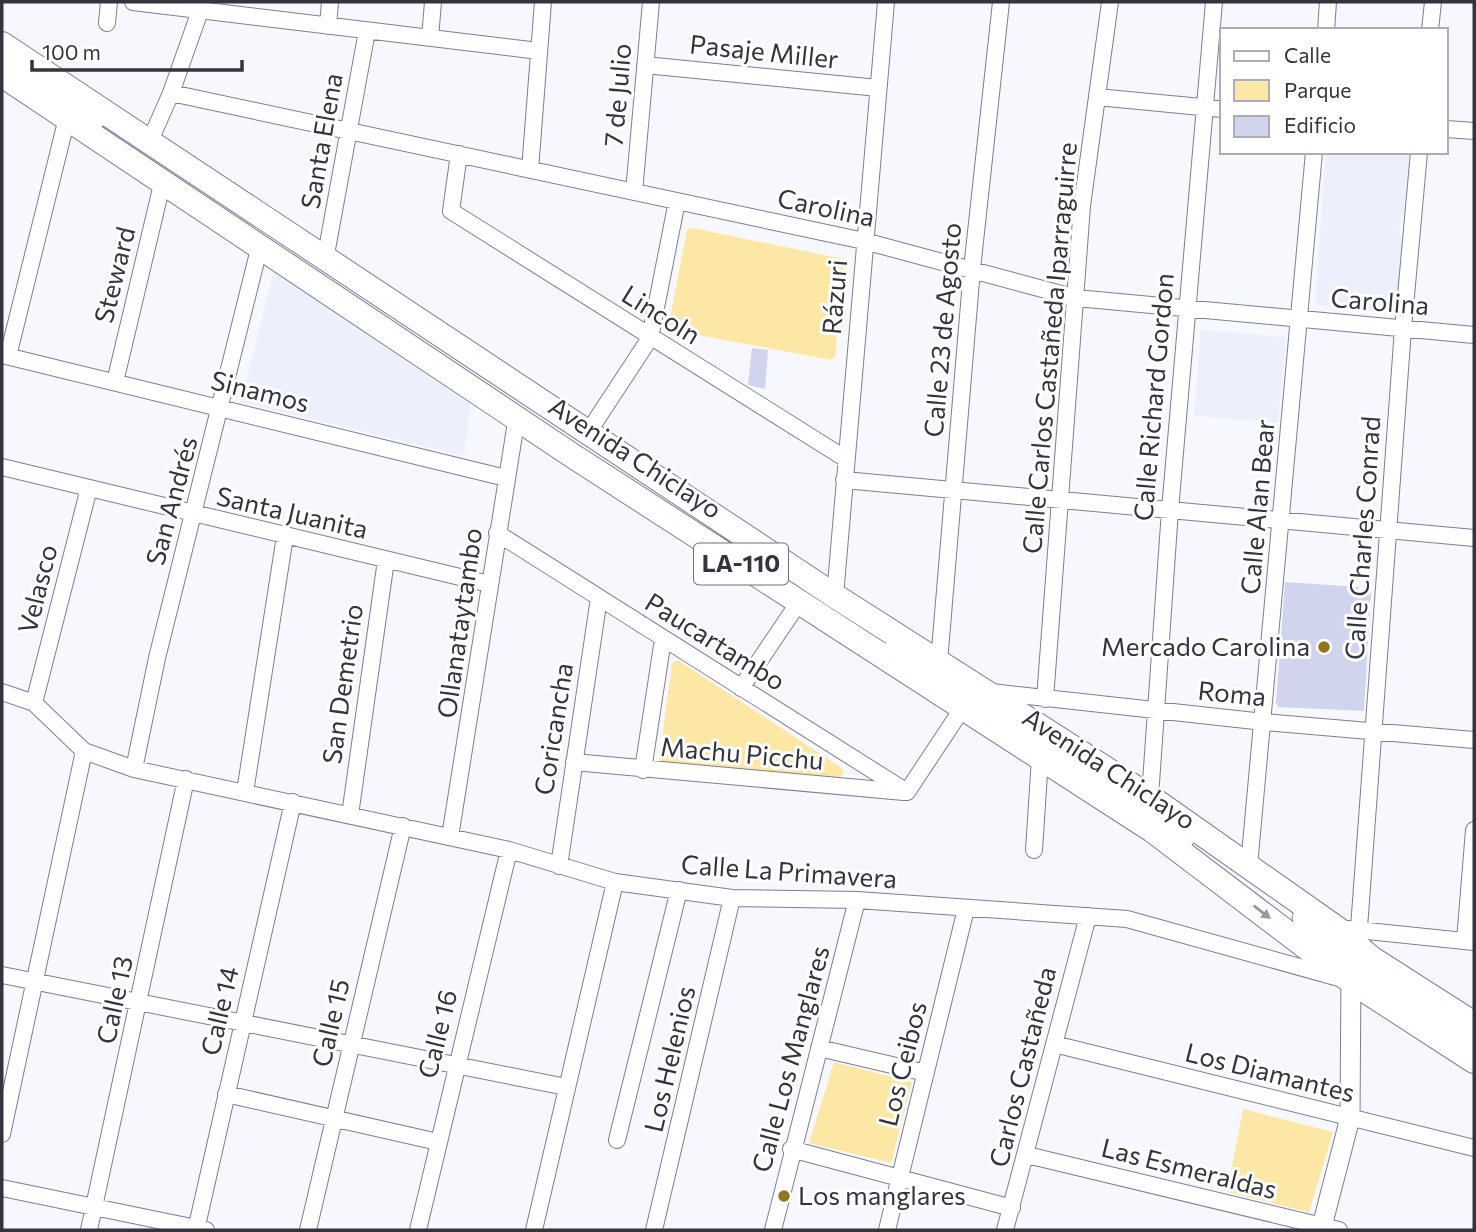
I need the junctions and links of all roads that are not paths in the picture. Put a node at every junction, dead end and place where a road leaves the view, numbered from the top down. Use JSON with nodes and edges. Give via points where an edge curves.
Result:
{"nodes":[{"id":1,"x":109,"y":2,"type":"edge"},
{"id":2,"x":134,"y":2,"type":"edge"},
{"id":3,"x":330,"y":2,"type":"edge"},
{"id":4,"x":433,"y":2,"type":"edge"},
{"id":5,"x":543,"y":2,"type":"edge"},
{"id":6,"x":651,"y":2,"type":"edge"},
{"id":7,"x":886,"y":2,"type":"edge"},
{"id":8,"x":1001,"y":2,"type":"edge"},
{"id":9,"x":1110,"y":2,"type":"edge"},
{"id":10,"x":1214,"y":2,"type":"edge"},
{"id":11,"x":1328,"y":2,"type":"edge"},
{"id":12,"x":1433,"y":2,"type":"edge"},
{"id":13,"x":200,"y":11,"type":"junction"},
{"id":14,"x":107,"y":23,"type":"dead end"},
{"id":15,"x":328,"y":26,"type":"junction"},
{"id":16,"x":1326,"y":28,"type":"edge"},
{"id":17,"x":1430,"y":28,"type":"edge"},
{"id":18,"x":367,"y":30,"type":"junction"},
{"id":19,"x":430,"y":38,"type":"junction"},
{"id":20,"x":2,"y":44,"type":"edge"},
{"id":21,"x":539,"y":51,"type":"junction"},
{"id":22,"x":2,"y":59,"type":"edge"},
{"id":23,"x":645,"y":65,"type":"junction"},
{"id":24,"x":2,"y":75,"type":"edge"},
{"id":25,"x":878,"y":88,"type":"junction"},
{"id":26,"x":171,"y":93,"type":"junction"},
{"id":27,"x":1097,"y":97,"type":"junction"},
{"id":28,"x":1204,"y":107,"type":"junction"},
{"id":29,"x":1220,"y":109,"type":"edge"},
{"id":30,"x":67,"y":118,"type":"junction"},
{"id":31,"x":1448,"y":129,"type":"edge"},
{"id":32,"x":349,"y":131,"type":"junction"},
{"id":33,"x":1474,"y":131,"type":"edge"},
{"id":34,"x":149,"y":142,"type":"junction"},
{"id":35,"x":459,"y":154,"type":"junction"},
{"id":36,"x":1314,"y":154,"type":"edge"},
{"id":37,"x":1419,"y":154,"type":"edge"},
{"id":38,"x":530,"y":170,"type":"junction"},
{"id":39,"x":163,"y":180,"type":"junction"},
{"id":40,"x":634,"y":192,"type":"junction"},
{"id":41,"x":677,"y":201,"type":"junction"},
{"id":42,"x":864,"y":241,"type":"junction"},
{"id":43,"x":261,"y":245,"type":"junction"},
{"id":44,"x":326,"y":260,"type":"junction"},
{"id":45,"x":972,"y":269,"type":"junction"},
{"id":46,"x":1076,"y":298,"type":"junction"},
{"id":47,"x":1186,"y":309,"type":"junction"},
{"id":48,"x":1298,"y":320,"type":"junction"},
{"id":49,"x":1403,"y":329,"type":"junction"},
{"id":50,"x":1474,"y":335,"type":"edge"},
{"id":51,"x":650,"y":338,"type":"junction"},
{"id":52,"x":5,"y":356,"type":"edge"},
{"id":53,"x":115,"y":382,"type":"junction"},
{"id":54,"x":222,"y":408,"type":"junction"},
{"id":55,"x":517,"y":416,"type":"junction"},
{"id":56,"x":589,"y":431,"type":"junction"},
{"id":57,"x":846,"y":459,"type":"junction"},
{"id":58,"x":2,"y":467,"type":"edge"},
{"id":59,"x":506,"y":478,"type":"junction"},
{"id":60,"x":844,"y":480,"type":"junction"},
{"id":61,"x":89,"y":488,"type":"junction"},
{"id":62,"x":953,"y":490,"type":"junction"},
{"id":63,"x":1062,"y":500,"type":"junction"},
{"id":64,"x":1170,"y":510,"type":"junction"},
{"id":65,"x":194,"y":515,"type":"junction"},
{"id":66,"x":1282,"y":520,"type":"junction"},
{"id":67,"x":1388,"y":530,"type":"junction"},
{"id":68,"x":497,"y":533,"type":"junction"},
{"id":69,"x":285,"y":536,"type":"junction"},
{"id":70,"x":1474,"y":538,"type":"edge"},
{"id":71,"x":386,"y":560,"type":"junction"},
{"id":72,"x":489,"y":584,"type":"junction"},
{"id":73,"x":835,"y":596,"type":"junction"},
{"id":74,"x":599,"y":598,"type":"junction"},
{"id":75,"x":799,"y":602,"type":"junction"},
{"id":76,"x":663,"y":639,"type":"junction"},
{"id":77,"x":939,"y":662,"type":"junction"},
{"id":78,"x":741,"y":688,"type":"junction"},
{"id":79,"x":2,"y":692,"type":"edge"},
{"id":80,"x":1045,"y":699,"type":"junction"},
{"id":81,"x":973,"y":700,"type":"junction"},
{"id":82,"x":34,"y":703,"type":"junction"},
{"id":83,"x":1154,"y":710,"type":"junction"},
{"id":84,"x":1264,"y":722,"type":"junction"},
{"id":85,"x":1373,"y":730,"type":"junction"},
{"id":86,"x":1474,"y":740,"type":"edge"},
{"id":87,"x":84,"y":751,"type":"junction"},
{"id":88,"x":1040,"y":758,"type":"junction"},
{"id":89,"x":574,"y":762,"type":"junction"},
{"id":90,"x":134,"y":769,"type":"junction"},
{"id":91,"x":643,"y":770,"type":"junction"},
{"id":92,"x":186,"y":779,"type":"junction"},
{"id":93,"x":245,"y":792,"type":"junction"},
{"id":94,"x":907,"y":792,"type":"junction"},
{"id":95,"x":1150,"y":797,"type":"junction"},
{"id":96,"x":293,"y":802,"type":"junction"},
{"id":97,"x":349,"y":815,"type":"junction"},
{"id":98,"x":402,"y":826,"type":"junction"},
{"id":99,"x":1474,"y":830,"type":"edge"},
{"id":100,"x":450,"y":837,"type":"junction"},
{"id":101,"x":509,"y":850,"type":"junction"},
{"id":102,"x":1034,"y":850,"type":"dead end"},
{"id":103,"x":559,"y":866,"type":"junction"},
{"id":104,"x":1249,"y":866,"type":"junction"},
{"id":105,"x":615,"y":882,"type":"junction"},
{"id":106,"x":678,"y":890,"type":"junction"},
{"id":107,"x":732,"y":898,"type":"junction"},
{"id":108,"x":857,"y":900,"type":"junction"},
{"id":109,"x":966,"y":909,"type":"junction"},
{"id":110,"x":1088,"y":916,"type":"junction"},
{"id":111,"x":1349,"y":929,"type":"junction"},
{"id":112,"x":1470,"y":941,"type":"edge"},
{"id":113,"x":1351,"y":972,"type":"junction"},
{"id":114,"x":2,"y":975,"type":"edge"},
{"id":115,"x":34,"y":982,"type":"junction"},
{"id":116,"x":139,"y":1003,"type":"junction"},
{"id":117,"x":242,"y":1024,"type":"junction"},
{"id":118,"x":1474,"y":1024,"type":"edge"},
{"id":119,"x":1474,"y":1042,"type":"edge"},
{"id":120,"x":1054,"y":1044,"type":"junction"},
{"id":121,"x":351,"y":1045,"type":"junction"},
{"id":122,"x":819,"y":1048,"type":"junction"},
{"id":123,"x":1474,"y":1061,"type":"edge"},
{"id":124,"x":455,"y":1065,"type":"junction"},
{"id":125,"x":926,"y":1073,"type":"junction"},
{"id":126,"x":566,"y":1087,"type":"junction"},
{"id":127,"x":226,"y":1094,"type":"junction"},
{"id":128,"x":1350,"y":1118,"type":"junction"},
{"id":129,"x":333,"y":1120,"type":"junction"},
{"id":130,"x":2,"y":1134,"type":"edge"},
{"id":131,"x":617,"y":1140,"type":"dead end"},
{"id":132,"x":438,"y":1142,"type":"junction"},
{"id":133,"x":1474,"y":1148,"type":"edge"},
{"id":134,"x":791,"y":1149,"type":"junction"},
{"id":135,"x":1027,"y":1155,"type":"junction"},
{"id":136,"x":900,"y":1177,"type":"junction"},
{"id":137,"x":2,"y":1188,"type":"edge"},
{"id":138,"x":95,"y":1206,"type":"junction"},
{"id":139,"x":1012,"y":1208,"type":"junction"},
{"id":140,"x":1327,"y":1229,"type":"edge"},
{"id":141,"x":89,"y":1230,"type":"edge"},
{"id":142,"x":200,"y":1230,"type":"edge"},
{"id":143,"x":308,"y":1230,"type":"edge"},
{"id":144,"x":418,"y":1230,"type":"edge"},
{"id":145,"x":534,"y":1230,"type":"edge"},
{"id":146,"x":654,"y":1230,"type":"edge"},
{"id":147,"x":773,"y":1230,"type":"edge"},
{"id":148,"x":887,"y":1230,"type":"edge"},
{"id":149,"x":1005,"y":1230,"type":"edge"}],
"edges":[{"from":1,"to":14,"type":"street"},
{"from":2,"to":13,"type":"street"},
{"from":3,"to":15,"type":"street"},
{"from":4,"to":19,"type":"street"},
{"from":5,"to":21,"type":"street"},
{"from":6,"to":23,"type":"street","name":"7 de Julio"},
{"from":7,"to":25,"type":"street","name":"Rázuri"},
{"from":8,"to":45,"type":"street","name":"Calle 23 de Agosto"},
{"from":9,"to":27,"type":"street","name":"Calle Carlos Castañeda Iparraguirre"},
{"from":10,"to":28,"type":"street","name":"Calle Richard Gordon"},
{"from":11,"to":16,"type":"street"},
{"from":12,"to":17,"type":"street"},
{"from":13,"to":15,"type":"street"},
{"from":13,"to":26,"type":"street"},
{"from":15,"to":18,"type":"street"},
{"from":18,"to":19,"type":"street"},
{"from":18,"to":32,"type":"street","name":"Santa Elena"},
{"from":19,"to":21,"type":"street"},
{"from":20,"to":34,"type":"main road","name":"Avenida Chiclayo","number":"LA-110"},
{"from":21,"to":38,"type":"street"},
{"from":22,"to":81,"type":"street","name":"Avenida Chiclayo"},
{"from":23,"to":25,"type":"street","name":"Pasaje Miller"},
{"from":23,"to":40,"type":"street","name":"7 de Julio"},
{"from":24,"to":30,"type":"main road","name":"Avenida Chiclayo","number":"LA-110"},
{"from":25,"to":42,"type":"street","name":"Rázuri"},
{"from":26,"to":32,"type":"street","name":"Carolina"},
{"from":26,"to":34,"type":"street"},
{"from":27,"to":28,"type":"street"},
{"from":27,"to":46,"type":"street","name":"Calle Carlos Castañeda Iparraguirre","via":[[1082,206]]},
{"from":28,"to":29,"type":"street"},
{"from":28,"to":47,"type":"street","name":"Calle Richard Gordon"},
{"from":30,"to":39,"type":"main road","name":"Avenida Chiclayo","number":"LA-110"},
{"from":30,"to":52,"type":"street"},
{"from":31,"to":33,"type":"street"},
{"from":32,"to":35,"type":"street","name":"Carolina"},
{"from":32,"to":44,"type":"street","name":"Santa Elena"},
{"from":34,"to":44,"type":"main road","name":"Avenida Chiclayo","number":"LA-110"},
{"from":35,"to":38,"type":"street","name":"Carolina"},
{"from":35,"to":51,"type":"street","name":"Lincoln","via":[[451,211]]},
{"from":36,"to":48,"type":"street","name":"Calle Alan Bear"},
{"from":37,"to":49,"type":"street","name":"Calle Charles Conrad"},
{"from":38,"to":40,"type":"street","name":"Carolina"},
{"from":39,"to":43,"type":"main road","name":"Avenida Chiclayo","number":"LA-110"},
{"from":39,"to":53,"type":"street","name":"Steward"},
{"from":40,"to":41,"type":"street","name":"Carolina"},
{"from":41,"to":42,"type":"street","name":"Carolina"},
{"from":41,"to":51,"type":"street"},
{"from":42,"to":45,"type":"street","name":"Carolina"},
{"from":42,"to":57,"type":"street","name":"Rázuri"},
{"from":43,"to":54,"type":"street","name":"San Andrés"},
{"from":43,"to":55,"type":"main road","name":"Avenida Chiclayo","number":"LA-110"},
{"from":44,"to":56,"type":"main road","name":"Avenida Chiclayo","number":"LA-110"},
{"from":45,"to":46,"type":"street","name":"Carolina"},
{"from":45,"to":62,"type":"street","name":"Calle 23 de Agosto"},
{"from":46,"to":47,"type":"street","name":"Carolina"},
{"from":46,"to":63,"type":"street","name":"Calle Carlos Castañeda Iparraguirre"},
{"from":47,"to":48,"type":"street","name":"Carolina"},
{"from":47,"to":64,"type":"street","name":"Calle Richard Gordon"},
{"from":48,"to":49,"type":"street","name":"Carolina"},
{"from":48,"to":66,"type":"street","name":"Calle Alan Bear"},
{"from":49,"to":50,"type":"street","name":"Carolina"},
{"from":49,"to":67,"type":"street","name":"Calle Charles Conrad"},
{"from":51,"to":56,"type":"street"},
{"from":51,"to":57,"type":"street","name":"Lincoln"},
{"from":52,"to":53,"type":"street","name":"Sinamos"},
{"from":53,"to":54,"type":"street","name":"Sinamos"},
{"from":54,"to":59,"type":"street","name":"Sinamos"},
{"from":54,"to":65,"type":"street","name":"San Andrés"},
{"from":55,"to":59,"type":"street","name":"Ollanataytambo"},
{"from":55,"to":75,"type":"main road","name":"Avenida Chiclayo","number":"LA-110"},
{"from":56,"to":73,"type":"main road","name":"Avenida Chiclayo","number":"LA-110"},
{"from":57,"to":60,"type":"street","name":"Rázuri"},
{"from":58,"to":61,"type":"street","name":"Santa Juanita"},
{"from":59,"to":68,"type":"street","name":"Ollanataytambo"},
{"from":60,"to":62,"type":"street"},
{"from":60,"to":73,"type":"street","name":"Rázuri"},
{"from":61,"to":65,"type":"street","name":"Santa Juanita"},
{"from":61,"to":82,"type":"street","name":"Velasco"},
{"from":62,"to":63,"type":"street"},
{"from":62,"to":77,"type":"street","name":"Calle 23 de Agosto"},
{"from":63,"to":64,"type":"street"},
{"from":63,"to":80,"type":"street","name":"Calle Carlos Castañeda Iparraguirre"},
{"from":64,"to":66,"type":"street"},
{"from":64,"to":83,"type":"street","name":"Calle Richard Gordon"},
{"from":65,"to":69,"type":"street","name":"Santa Juanita"},
{"from":65,"to":90,"type":"street","name":"San Andrés"},
{"from":66,"to":67,"type":"street"},
{"from":66,"to":84,"type":"street","name":"Calle Alan Bear"},
{"from":67,"to":70,"type":"street"},
{"from":67,"to":85,"type":"street","name":"Calle Charles Conrad"},
{"from":68,"to":72,"type":"street","name":"Ollanataytambo"},
{"from":68,"to":74,"type":"street","name":"Paucartambo"},
{"from":69,"to":71,"type":"street","name":"Santa Juanita"},
{"from":69,"to":93,"type":"street"},
{"from":71,"to":72,"type":"street","name":"Santa Juanita"},
{"from":71,"to":97,"type":"street","name":"San Demetrio"},
{"from":72,"to":100,"type":"street","name":"Ollanataytambo"},
{"from":73,"to":77,"type":"main road","name":"Avenida Chiclayo","number":"LA-110"},
{"from":74,"to":76,"type":"street","name":"Paucartambo"},
{"from":74,"to":89,"type":"street","name":"Coricancha"},
{"from":75,"to":78,"type":"street"},
{"from":75,"to":81,"type":"main road","name":"Avenida Chiclayo","number":"LA-110"},
{"from":76,"to":78,"type":"street","name":"Paucartambo"},
{"from":76,"to":91,"type":"street"},
{"from":77,"to":81,"type":"main road","name":"Avenida Chiclayo","number":"LA-110"},
{"from":78,"to":94,"type":"street","name":"Paucartambo"},
{"from":79,"to":82,"type":"street"},
{"from":80,"to":81,"type":"street","name":"Roma"},
{"from":80,"to":83,"type":"street","name":"Roma"},
{"from":81,"to":88,"type":"main road","name":"Avenida Chiclayo","number":"LA-110"},
{"from":81,"to":94,"type":"street"},
{"from":81,"to":95,"type":"main road","name":"Avenida Chiclayo","number":"LA-110"},
{"from":81,"to":113,"type":"street","name":"Avenida Chiclayo","via":[[1221,859],[1321,932]]},
{"from":82,"to":87,"type":"street"},
{"from":83,"to":84,"type":"street","name":"Roma"},
{"from":83,"to":95,"type":"street","name":"Calle Richard Gordon"},
{"from":84,"to":85,"type":"street","name":"Roma"},
{"from":84,"to":104,"type":"street","name":"Calle Alan Bear"},
{"from":85,"to":86,"type":"street","name":"Roma"},
{"from":85,"to":111,"type":"street","name":"Calle Charles Conrad"},
{"from":87,"to":90,"type":"street","name":"Calle La Primavera"},
{"from":87,"to":115,"type":"street"},
{"from":88,"to":102,"type":"street"},
{"from":88,"to":113,"type":"main road","name":"Avenida Chiclayo","number":"LA-110","one_way":true,"via":[[1152,830]]},
{"from":89,"to":91,"type":"street","name":"Machu Picchu"},
{"from":89,"to":103,"type":"street","name":"Coricancha"},
{"from":90,"to":92,"type":"street","name":"Calle La Primavera"},
{"from":91,"to":94,"type":"street","name":"Machu Picchu"},
{"from":92,"to":93,"type":"street","name":"Calle La Primavera"},
{"from":92,"to":116,"type":"street","name":"Calle 13"},
{"from":93,"to":96,"type":"street","name":"Calle La Primavera"},
{"from":95,"to":104,"type":"main road","name":"Avenida Chiclayo","number":"LA-110"},
{"from":96,"to":97,"type":"street","name":"Calle La Primavera"},
{"from":96,"to":117,"type":"street","name":"Calle 14"},
{"from":97,"to":98,"type":"street","name":"Calle La Primavera"},
{"from":98,"to":100,"type":"street","name":"Calle La Primavera"},
{"from":98,"to":121,"type":"street","name":"Calle 15"},
{"from":99,"to":112,"type":"street"},
{"from":100,"to":101,"type":"street","name":"Calle La Primavera"},
{"from":101,"to":103,"type":"street","name":"Calle La Primavera"},
{"from":101,"to":124,"type":"street","name":"Calle 16"},
{"from":103,"to":105,"type":"street","name":"Calle La Primavera"},
{"from":104,"to":111,"type":"main road","name":"Avenida Chiclayo","number":"LA-110"},
{"from":105,"to":106,"type":"street","name":"Calle La Primavera"},
{"from":105,"to":126,"type":"street"},
{"from":106,"to":107,"type":"street","name":"Calle La Primavera"},
{"from":106,"to":131,"type":"street"},
{"from":107,"to":108,"type":"street","name":"Calle La Primavera"},
{"from":107,"to":146,"type":"street","name":"Los Helenios"},
{"from":108,"to":109,"type":"street","name":"Calle La Primavera"},
{"from":108,"to":122,"type":"street","name":"Calle Los Manglares"},
{"from":109,"to":110,"type":"street","name":"Calle La Primavera"},
{"from":109,"to":125,"type":"street","name":"Los Ceibos"},
{"from":110,"to":113,"type":"street","name":"Calle La Primavera","via":[[1127,919]]},
{"from":110,"to":120,"type":"street","name":"Carlos Castañeda"},
{"from":111,"to":112,"type":"street"},
{"from":111,"to":118,"type":"main road","name":"Avenida Chiclayo","number":"LA-110","via":[[1371,958]]},
{"from":113,"to":119,"type":"street","name":"Avenida Chiclayo"},
{"from":113,"to":123,"type":"main road","name":"Avenida Chiclayo","number":"LA-110"},
{"from":113,"to":128,"type":"street"},
{"from":114,"to":115,"type":"street"},
{"from":115,"to":116,"type":"street"},
{"from":115,"to":130,"type":"street"},
{"from":116,"to":117,"type":"street"},
{"from":116,"to":138,"type":"street","name":"Calle 13"},
{"from":117,"to":121,"type":"street"},
{"from":117,"to":127,"type":"street","name":"Calle 14"},
{"from":120,"to":128,"type":"street","name":"Los Diamantes"},
{"from":120,"to":135,"type":"street","name":"Carlos Castañeda"},
{"from":121,"to":124,"type":"street"},
{"from":121,"to":129,"type":"street","name":"Calle 15"},
{"from":122,"to":125,"type":"street"},
{"from":122,"to":134,"type":"street","name":"Calle Los Manglares"},
{"from":124,"to":126,"type":"street"},
{"from":124,"to":132,"type":"street","name":"Calle 16"},
{"from":125,"to":136,"type":"street","name":"Los Ceibos"},
{"from":126,"to":145,"type":"street"},
{"from":127,"to":129,"type":"street"},
{"from":127,"to":142,"type":"street","name":"Calle 14"},
{"from":128,"to":133,"type":"street","name":"Los Diamantes"},
{"from":128,"to":140,"type":"street"},
{"from":129,"to":132,"type":"street"},
{"from":129,"to":143,"type":"street","name":"Calle 15"},
{"from":132,"to":144,"type":"street","name":"Calle 16"},
{"from":134,"to":136,"type":"street"},
{"from":134,"to":147,"type":"street","name":"Calle Los Manglares"},
{"from":135,"to":139,"type":"street","name":"Carlos Castañeda"},
{"from":135,"to":140,"type":"street","name":"Las Esmeraldas"},
{"from":136,"to":139,"type":"street"},
{"from":136,"to":148,"type":"street","name":"Los Ceibos"},
{"from":137,"to":138,"type":"street"},
{"from":138,"to":141,"type":"street","name":"Calle 13"},
{"from":138,"to":142,"type":"street"},
{"from":139,"to":149,"type":"street","name":"Carlos Castañeda"}]}
